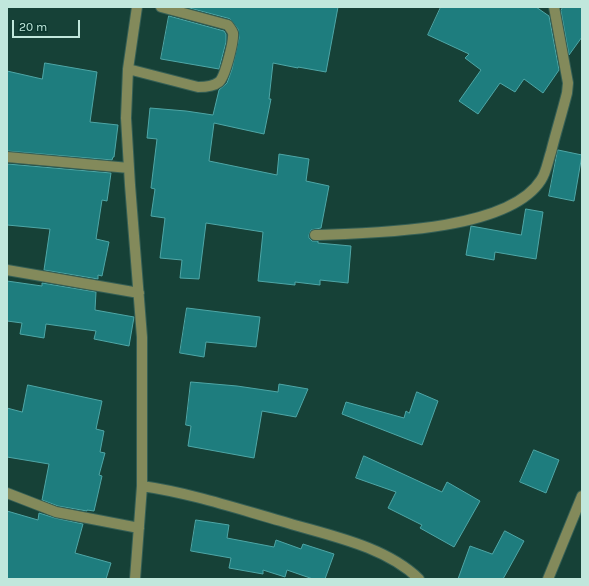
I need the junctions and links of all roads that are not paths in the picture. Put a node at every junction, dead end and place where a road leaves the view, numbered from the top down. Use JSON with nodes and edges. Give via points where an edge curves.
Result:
{"nodes":[{"id":1,"x":137,"y":7,"type":"edge"},
{"id":2,"x":161,"y":7,"type":"edge"},
{"id":3,"x":554,"y":7,"type":"edge"},
{"id":4,"x":128,"y":69,"type":"junction"},
{"id":5,"x":7,"y":157,"type":"edge"},
{"id":6,"x":129,"y":168,"type":"junction"},
{"id":7,"x":315,"y":235,"type":"dead end"},
{"id":8,"x":7,"y":270,"type":"edge"},
{"id":9,"x":139,"y":293,"type":"junction"},
{"id":10,"x":142,"y":486,"type":"junction"},
{"id":11,"x":7,"y":493,"type":"edge"},
{"id":12,"x":582,"y":496,"type":"edge"},
{"id":13,"x":139,"y":528,"type":"junction"},
{"id":14,"x":135,"y":579,"type":"edge"},
{"id":15,"x":419,"y":579,"type":"edge"},
{"id":16,"x":548,"y":579,"type":"edge"}],
"edges":[{"from":1,"to":4,"type":"street"},
{"from":2,"to":4,"type":"street","via":[[228,25],[232,30],[227,63],[220,82],[198,87]]},
{"from":3,"to":7,"type":"street","via":[[568,83],[567,93],[542,180],[531,192],[518,202],[497,212],[447,226],[382,233]]},
{"from":4,"to":6,"type":"street","via":[[126,118]]},
{"from":5,"to":6,"type":"street"},
{"from":6,"to":9,"type":"street"},
{"from":8,"to":9,"type":"street"},
{"from":9,"to":10,"type":"street","via":[[142,337]]},
{"from":10,"to":13,"type":"street"},
{"from":10,"to":15,"type":"street","via":[[217,502],[350,541],[389,557]]},
{"from":11,"to":13,"type":"street","via":[[56,512]]},
{"from":12,"to":16,"type":"street"},
{"from":13,"to":14,"type":"street"}]}
